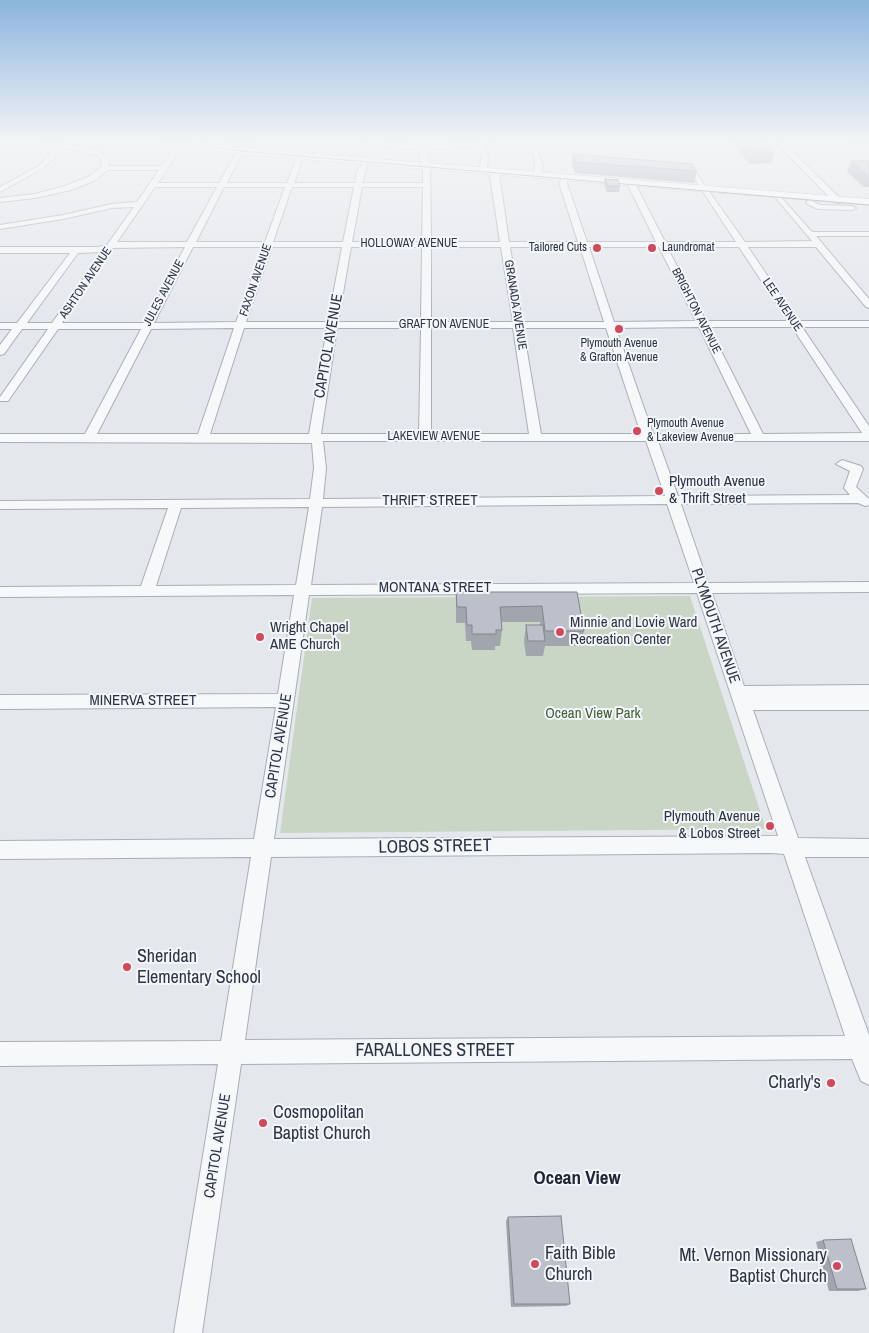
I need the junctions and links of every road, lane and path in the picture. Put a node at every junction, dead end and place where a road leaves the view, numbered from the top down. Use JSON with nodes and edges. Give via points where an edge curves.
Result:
{"nodes":[{"id":1,"x":212,"y":202,"type":"edge"},
{"id":2,"x":284,"y":202,"type":"edge"},
{"id":3,"x":355,"y":202,"type":"edge"},
{"id":4,"x":427,"y":202,"type":"edge"},
{"id":5,"x":498,"y":202,"type":"edge"},
{"id":6,"x":570,"y":202,"type":"edge"},
{"id":7,"x":640,"y":202,"type":"edge"},
{"id":8,"x":713,"y":202,"type":"edge"},
{"id":9,"x":791,"y":202,"type":"edge"},
{"id":10,"x":812,"y":202,"type":"edge"},
{"id":11,"x":823,"y":202,"type":"edge"},
{"id":12,"x":839,"y":202,"type":"edge"},
{"id":13,"x":867,"y":202,"type":"edge"},
{"id":14,"x":140,"y":204,"type":"joint"},
{"id":15,"x":842,"y":205,"type":"junction"},
{"id":16,"x":869,"y":206,"type":"edge"},
{"id":17,"x":869,"y":210,"type":"edge"},
{"id":18,"x":0,"y":226,"type":"edge"},
{"id":19,"x":810,"y":234,"type":"junction"},
{"id":20,"x":869,"y":234,"type":"edge"},
{"id":21,"x":268,"y":244,"type":"junction"},
{"id":22,"x":347,"y":244,"type":"junction"},
{"id":23,"x":426,"y":244,"type":"junction"},
{"id":24,"x":505,"y":244,"type":"junction"},
{"id":25,"x":584,"y":244,"type":"junction"},
{"id":26,"x":663,"y":244,"type":"junction"},
{"id":27,"x":741,"y":244,"type":"junction"},
{"id":28,"x":818,"y":244,"type":"junction"},
{"id":29,"x":190,"y":245,"type":"junction"},
{"id":30,"x":111,"y":246,"type":"junction"},
{"id":31,"x":76,"y":250,"type":"junction"},
{"id":32,"x":2,"y":252,"type":"edge"},
{"id":33,"x":869,"y":305,"type":"edge"},
{"id":34,"x":703,"y":324,"type":"junction"},
{"id":35,"x":795,"y":324,"type":"junction"},
{"id":36,"x":869,"y":324,"type":"edge"},
{"id":37,"x":148,"y":325,"type":"junction"},
{"id":38,"x":240,"y":325,"type":"junction"},
{"id":39,"x":333,"y":325,"type":"junction"},
{"id":40,"x":425,"y":325,"type":"junction"},
{"id":41,"x":518,"y":325,"type":"junction"},
{"id":42,"x":610,"y":325,"type":"junction"},
{"id":43,"x":0,"y":326,"type":"edge"},
{"id":44,"x":20,"y":326,"type":"junction"},
{"id":45,"x":56,"y":326,"type":"junction"},
{"id":46,"x":0,"y":352,"type":"edge"},
{"id":47,"x":4,"y":399,"type":"dead end"},
{"id":48,"x":869,"y":436,"type":"edge"},
{"id":49,"x":425,"y":437,"type":"junction"},
{"id":50,"x":536,"y":437,"type":"junction"},
{"id":51,"x":651,"y":437,"type":"junction"},
{"id":52,"x":759,"y":437,"type":"junction"},
{"id":53,"x":0,"y":438,"type":"edge"},
{"id":54,"x":89,"y":438,"type":"junction"},
{"id":55,"x":203,"y":438,"type":"junction"},
{"id":56,"x":315,"y":438,"type":"junction"},
{"id":57,"x":842,"y":464,"type":"dead end"},
{"id":58,"x":672,"y":500,"type":"junction"},
{"id":59,"x":316,"y":502,"type":"junction"},
{"id":60,"x":865,"y":502,"type":"edge"},
{"id":61,"x":176,"y":504,"type":"junction"},
{"id":62,"x":0,"y":505,"type":"edge"},
{"id":63,"x":702,"y":587,"type":"junction"},
{"id":64,"x":869,"y":587,"type":"edge"},
{"id":65,"x":303,"y":589,"type":"junction"},
{"id":66,"x":146,"y":590,"type":"junction"},
{"id":67,"x":0,"y":592,"type":"edge"},
{"id":68,"x":869,"y":691,"type":"edge"},
{"id":69,"x":740,"y":698,"type":"junction"},
{"id":70,"x":286,"y":700,"type":"junction"},
{"id":71,"x":0,"y":702,"type":"edge"},
{"id":72,"x":869,"y":703,"type":"edge"},
{"id":73,"x":791,"y":846,"type":"junction"},
{"id":74,"x":264,"y":848,"type":"junction"},
{"id":75,"x":869,"y":848,"type":"edge"},
{"id":76,"x":0,"y":850,"type":"edge"},
{"id":77,"x":865,"y":1047,"type":"edge"},
{"id":78,"x":233,"y":1052,"type":"junction"},
{"id":79,"x":0,"y":1054,"type":"edge"},
{"id":80,"x":869,"y":1073,"type":"edge"},
{"id":81,"x":188,"y":1333,"type":"edge"}],
"edges":[{"from":1,"to":29,"type":"street","name":"JULES AVENUE"},
{"from":2,"to":21,"type":"street","name":"FAXON AVENUE"},
{"from":3,"to":22,"type":"street","name":"CAPITOL AVENUE"},
{"from":4,"to":23,"type":"street"},
{"from":5,"to":24,"type":"street","name":"GRANADA AVENUE"},
{"from":6,"to":25,"type":"street","name":"PLYMOUTH AVENUE"},
{"from":7,"to":26,"type":"street","name":"BRIGHTON AVENUE"},
{"from":8,"to":27,"type":"street","name":"LEE AVENUE"},
{"from":9,"to":19,"type":"street"},
{"from":10,"to":15,"type":"main road"},
{"from":11,"to":15,"type":"main road"},
{"from":12,"to":15,"type":"street"},
{"from":13,"to":15,"type":"main road"},
{"from":14,"to":18,"type":"street"},
{"from":14,"to":30,"type":"street","name":"ASHTON AVENUE"},
{"from":15,"to":16,"type":"main road"},
{"from":15,"to":17,"type":"main road"},
{"from":19,"to":20,"type":"street"},
{"from":19,"to":28,"type":"street"},
{"from":21,"to":22,"type":"street","name":"HOLLOWAY AVENUE"},
{"from":21,"to":29,"type":"street","name":"HOLLOWAY AVENUE"},
{"from":21,"to":38,"type":"street","name":"FAXON AVENUE"},
{"from":22,"to":23,"type":"street","name":"HOLLOWAY AVENUE"},
{"from":22,"to":39,"type":"street","name":"CAPITOL AVENUE"},
{"from":23,"to":24,"type":"street","name":"HOLLOWAY AVENUE"},
{"from":23,"to":40,"type":"street"},
{"from":24,"to":25,"type":"street","name":"HOLLOWAY AVENUE"},
{"from":24,"to":41,"type":"street","name":"GRANADA AVENUE"},
{"from":25,"to":26,"type":"street","name":"HOLLOWAY AVENUE"},
{"from":25,"to":42,"type":"street","name":"PLYMOUTH AVENUE"},
{"from":26,"to":27,"type":"street","name":"HOLLOWAY AVENUE"},
{"from":26,"to":34,"type":"street","name":"BRIGHTON AVENUE"},
{"from":27,"to":28,"type":"street","name":"HOLLOWAY AVENUE"},
{"from":27,"to":35,"type":"street","name":"LEE AVENUE"},
{"from":28,"to":33,"type":"street"},
{"from":29,"to":30,"type":"street","name":"HOLLOWAY AVENUE"},
{"from":29,"to":37,"type":"street","name":"JULES AVENUE"},
{"from":30,"to":31,"type":"street","name":"HOLLOWAY AVENUE","via":[[99,250]]},
{"from":30,"to":45,"type":"street","name":"ASHTON AVENUE"},
{"from":31,"to":32,"type":"street","name":"HOLLOWAY AVENUE"},
{"from":31,"to":44,"type":"street"},
{"from":34,"to":35,"type":"street","name":"GRAFTON AVENUE"},
{"from":34,"to":42,"type":"street","name":"GRAFTON AVENUE"},
{"from":34,"to":52,"type":"street","name":"BRIGHTON AVENUE"},
{"from":35,"to":36,"type":"street","name":"GRAFTON AVENUE"},
{"from":35,"to":48,"type":"street","name":"LEE AVENUE"},
{"from":37,"to":38,"type":"street","name":"GRAFTON AVENUE"},
{"from":37,"to":45,"type":"street","name":"GRAFTON AVENUE"},
{"from":37,"to":54,"type":"street","name":"JULES AVENUE"},
{"from":38,"to":39,"type":"street","name":"GRAFTON AVENUE"},
{"from":38,"to":55,"type":"street","name":"FAXON AVENUE"},
{"from":39,"to":40,"type":"street","name":"GRAFTON AVENUE"},
{"from":39,"to":56,"type":"street","name":"CAPITOL AVENUE"},
{"from":40,"to":41,"type":"street","name":"GRAFTON AVENUE"},
{"from":40,"to":49,"type":"street"},
{"from":41,"to":42,"type":"street","name":"GRAFTON AVENUE"},
{"from":41,"to":50,"type":"street","name":"GRANADA AVENUE"},
{"from":42,"to":51,"type":"street","name":"PLYMOUTH AVENUE","via":[[646,432]]},
{"from":43,"to":44,"type":"street","name":"GRAFTON AVENUE"},
{"from":44,"to":45,"type":"street","name":"GRAFTON AVENUE"},
{"from":44,"to":46,"type":"street"},
{"from":45,"to":47,"type":"street","name":"ASHTON AVENUE"},
{"from":48,"to":52,"type":"street","name":"LAKEVIEW AVENUE"},
{"from":49,"to":50,"type":"street","name":"LAKEVIEW AVENUE"},
{"from":49,"to":56,"type":"street","name":"LAKEVIEW AVENUE"},
{"from":50,"to":51,"type":"street","name":"LAKEVIEW AVENUE"},
{"from":51,"to":52,"type":"street","name":"LAKEVIEW AVENUE"},
{"from":51,"to":58,"type":"street","name":"PLYMOUTH AVENUE"},
{"from":53,"to":54,"type":"street","name":"LAKEVIEW AVENUE"},
{"from":54,"to":55,"type":"street","name":"LAKEVIEW AVENUE"},
{"from":55,"to":56,"type":"street","name":"LAKEVIEW AVENUE"},
{"from":56,"to":59,"type":"street","name":"CAPITOL AVENUE","via":[[320,468]]},
{"from":57,"to":60,"type":"street","via":[[857,469],[850,488]]},
{"from":58,"to":59,"type":"street","name":"THRIFT STREET"},
{"from":58,"to":60,"type":"street","name":"THRIFT STREET"},
{"from":58,"to":63,"type":"street","name":"PLYMOUTH AVENUE"},
{"from":59,"to":61,"type":"street","name":"THRIFT STREET"},
{"from":59,"to":65,"type":"street","name":"CAPITOL AVENUE"},
{"from":61,"to":62,"type":"street","name":"THRIFT STREET"},
{"from":61,"to":66,"type":"street"},
{"from":63,"to":64,"type":"street","name":"MONTANA STREET","via":[[725,590]]},
{"from":63,"to":65,"type":"street","name":"MONTANA STREET"},
{"from":63,"to":69,"type":"street","name":"PLYMOUTH AVENUE"},
{"from":65,"to":66,"type":"street","name":"MONTANA STREET"},
{"from":65,"to":70,"type":"street","name":"CAPITOL AVENUE"},
{"from":66,"to":67,"type":"street","name":"MONTANA STREET"},
{"from":68,"to":69,"type":"street"},
{"from":69,"to":72,"type":"street"},
{"from":69,"to":73,"type":"street","name":"PLYMOUTH AVENUE"},
{"from":70,"to":71,"type":"street","name":"MINERVA STREET"},
{"from":70,"to":74,"type":"street","name":"CAPITOL AVENUE"},
{"from":73,"to":74,"type":"street","name":"LOBOS STREET"},
{"from":73,"to":75,"type":"street","name":"LOBOS STREET"},
{"from":73,"to":77,"type":"street","name":"PLYMOUTH AVENUE"},
{"from":74,"to":76,"type":"street","name":"LOBOS STREET"},
{"from":74,"to":78,"type":"street","name":"CAPITOL AVENUE"},
{"from":77,"to":78,"type":"street","name":"FARALLONES STREET"},
{"from":77,"to":80,"type":"street","name":"PLYMOUTH AVENUE"},
{"from":78,"to":79,"type":"street","name":"FARALLONES STREET"},
{"from":78,"to":81,"type":"street","name":"CAPITOL AVENUE"}]}
